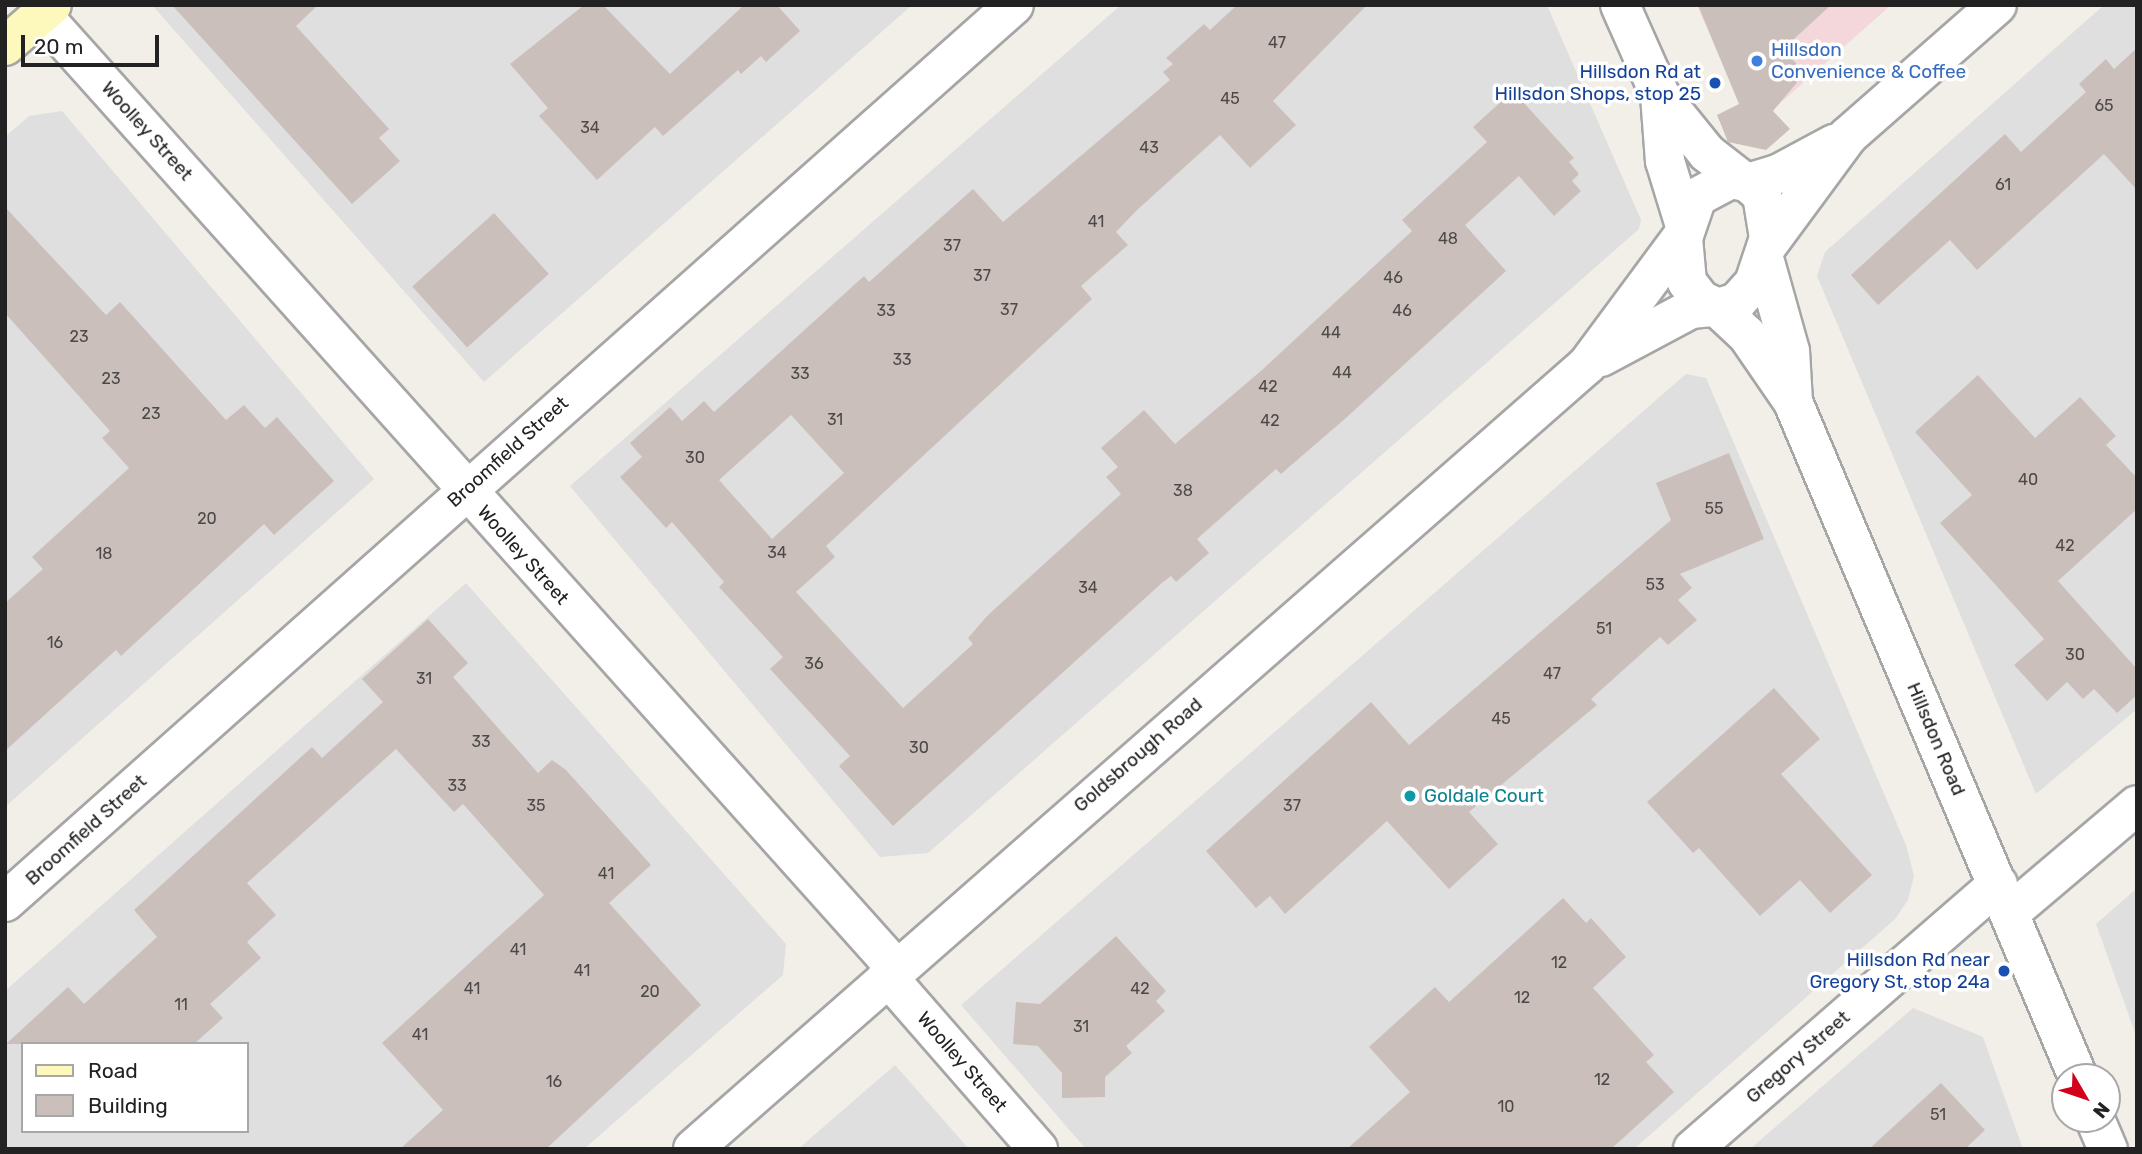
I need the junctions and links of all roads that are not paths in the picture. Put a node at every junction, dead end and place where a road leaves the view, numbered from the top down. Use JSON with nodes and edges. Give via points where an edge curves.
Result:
{"nodes":[{"id":1,"x":1014,"y":5,"type":"edge"},
{"id":2,"x":1620,"y":5,"type":"edge"},
{"id":3,"x":1997,"y":5,"type":"edge"},
{"id":4,"x":47,"y":10,"type":"edge"},
{"id":5,"x":5,"y":46,"type":"edge"},
{"id":6,"x":1660,"y":95,"type":"junction"},
{"id":7,"x":1848,"y":136,"type":"junction"},
{"id":8,"x":1745,"y":182,"type":"junction"},
{"id":9,"x":1685,"y":230,"type":"junction"},
{"id":10,"x":1766,"y":254,"type":"junction"},
{"id":11,"x":1715,"y":308,"type":"junction"},
{"id":12,"x":1587,"y":365,"type":"junction"},
{"id":13,"x":1793,"y":402,"type":"junction"},
{"id":14,"x":465,"y":490,"type":"junction"},
{"id":15,"x":2137,"y":805,"type":"edge"},
{"id":16,"x":2004,"y":898,"type":"junction"},
{"id":17,"x":5,"y":902,"type":"edge"},
{"id":18,"x":892,"y":972,"type":"junction"},
{"id":19,"x":2072,"y":1063,"type":"edge"},
{"id":20,"x":693,"y":1149,"type":"edge"},
{"id":21,"x":1038,"y":1149,"type":"edge"},
{"id":22,"x":1693,"y":1149,"type":"edge"}],
"edges":[{"from":1,"to":14,"type":"street","name":"Broomfield Street"},
{"from":2,"to":6,"type":"street"},
{"from":3,"to":7,"type":"street"},
{"from":4,"to":5,"type":"street"},
{"from":4,"to":14,"type":"street","name":"Woolley Street"},
{"from":6,"to":8,"type":"street","via":[[1707,153]]},
{"from":6,"to":9,"type":"street","via":[[1665,161]]},
{"from":7,"to":8,"type":"street","via":[[1778,174]]},
{"from":7,"to":10,"type":"street"},
{"from":8,"to":9,"type":"street","via":[[1727,179],[1708,188],[1694,202]]},
{"from":8,"to":10,"type":"street","via":[[1767,206]]},
{"from":9,"to":11,"type":"street","via":[[1685,275],[1696,295]]},
{"from":9,"to":12,"type":"street","name":"Goldsbrough Road"},
{"from":10,"to":11,"type":"street","via":[[1743,296]]},
{"from":10,"to":13,"type":"street","name":"Hillsdon Road","via":[[1790,351]]},
{"from":11,"to":12,"type":"street","name":"Goldsbrough Road","via":[[1675,316]]},
{"from":11,"to":13,"type":"street","name":"Hillsdon Road","via":[[1747,335]]},
{"from":12,"to":18,"type":"street","name":"Goldsbrough Road"},
{"from":13,"to":16,"type":"street","name":"Hillsdon Road"},
{"from":14,"to":17,"type":"street","name":"Broomfield Street"},
{"from":14,"to":18,"type":"street","name":"Woolley Street"},
{"from":15,"to":16,"type":"street","name":"Gregory Street"},
{"from":16,"to":19,"type":"street","name":"Hillsdon Road"},
{"from":16,"to":22,"type":"street","name":"Gregory Street"},
{"from":18,"to":20,"type":"street","name":"Goldsbrough Road"},
{"from":18,"to":21,"type":"street","name":"Woolley Street"}]}
